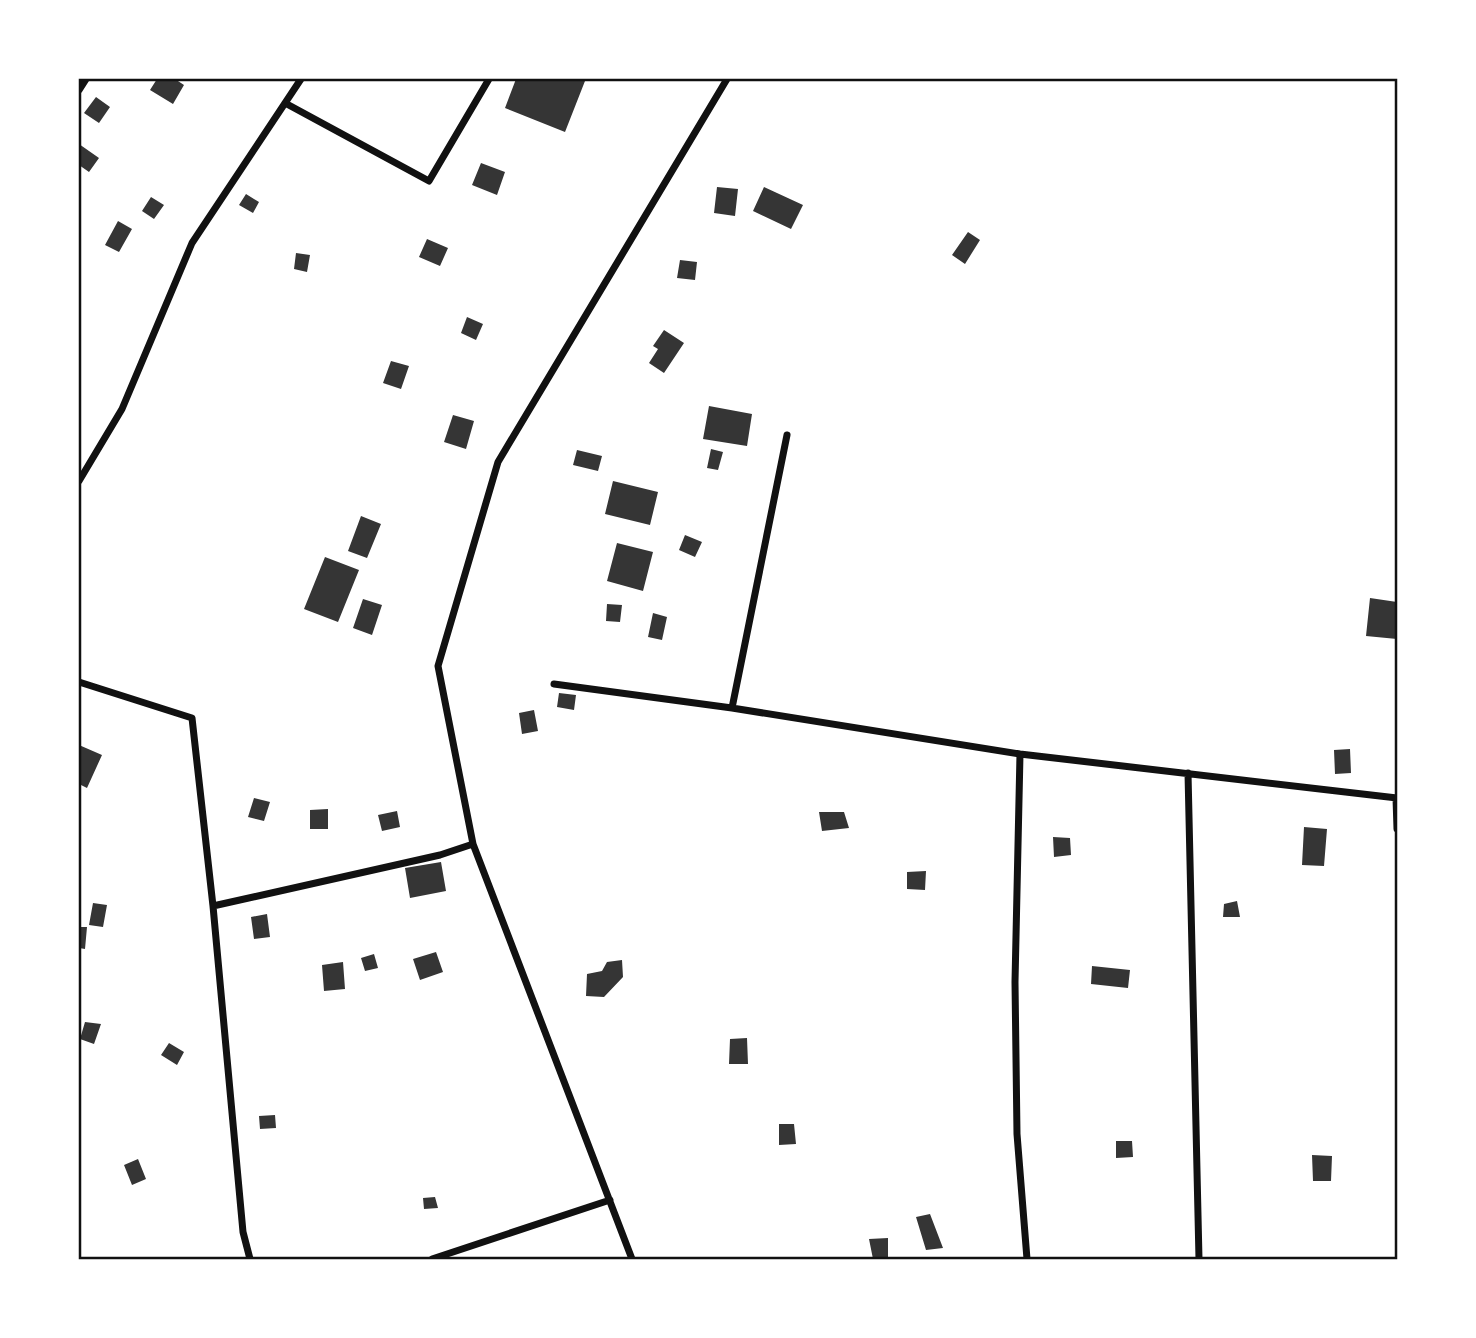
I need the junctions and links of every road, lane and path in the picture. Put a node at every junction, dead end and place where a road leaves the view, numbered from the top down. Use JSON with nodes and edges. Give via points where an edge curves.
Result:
{"nodes":[{"id":1,"x":86,"y":79,"type":"edge"},
{"id":2,"x":301,"y":79,"type":"edge"},
{"id":3,"x":489,"y":79,"type":"edge"},
{"id":4,"x":727,"y":79,"type":"edge"},
{"id":5,"x":79,"y":90,"type":"edge"},
{"id":6,"x":285,"y":103,"type":"junction"},
{"id":7,"x":786,"y":435,"type":"dead end"},
{"id":8,"x":79,"y":481,"type":"edge"},
{"id":9,"x":79,"y":682,"type":"edge"},
{"id":10,"x":554,"y":684,"type":"dead end"},
{"id":11,"x":732,"y":708,"type":"junction"},
{"id":12,"x":1020,"y":754,"type":"junction"},
{"id":13,"x":1188,"y":773,"type":"junction"},
{"id":14,"x":1396,"y":798,"type":"edge"},
{"id":15,"x":1397,"y":829,"type":"edge"},
{"id":16,"x":473,"y":844,"type":"junction"},
{"id":17,"x":213,"y":906,"type":"junction"},
{"id":18,"x":610,"y":1200,"type":"junction"},
{"id":19,"x":250,"y":1259,"type":"edge"},
{"id":20,"x":432,"y":1259,"type":"edge"},
{"id":21,"x":632,"y":1259,"type":"edge"},
{"id":22,"x":1027,"y":1259,"type":"edge"},
{"id":23,"x":1199,"y":1259,"type":"edge"}],
"edges":[{"from":1,"to":5,"type":"street"},
{"from":2,"to":6,"type":"street"},
{"from":3,"to":6,"type":"street","via":[[429,181]]},
{"from":4,"to":16,"type":"street","via":[[498,462],[438,666]]},
{"from":6,"to":8,"type":"street","via":[[192,243],[121,409]]},
{"from":7,"to":11,"type":"street"},
{"from":9,"to":17,"type":"street","via":[[192,718]]},
{"from":10,"to":11,"type":"street"},
{"from":11,"to":12,"type":"street"},
{"from":12,"to":13,"type":"street"},
{"from":12,"to":22,"type":"street","via":[[1017,1134]]},
{"from":13,"to":14,"type":"street"},
{"from":13,"to":23,"type":"street"},
{"from":14,"to":15,"type":"street"},
{"from":16,"to":17,"type":"street"},
{"from":16,"to":18,"type":"street"},
{"from":17,"to":19,"type":"street","via":[[243,1232]]},
{"from":18,"to":20,"type":"street"},
{"from":18,"to":21,"type":"street"}]}
